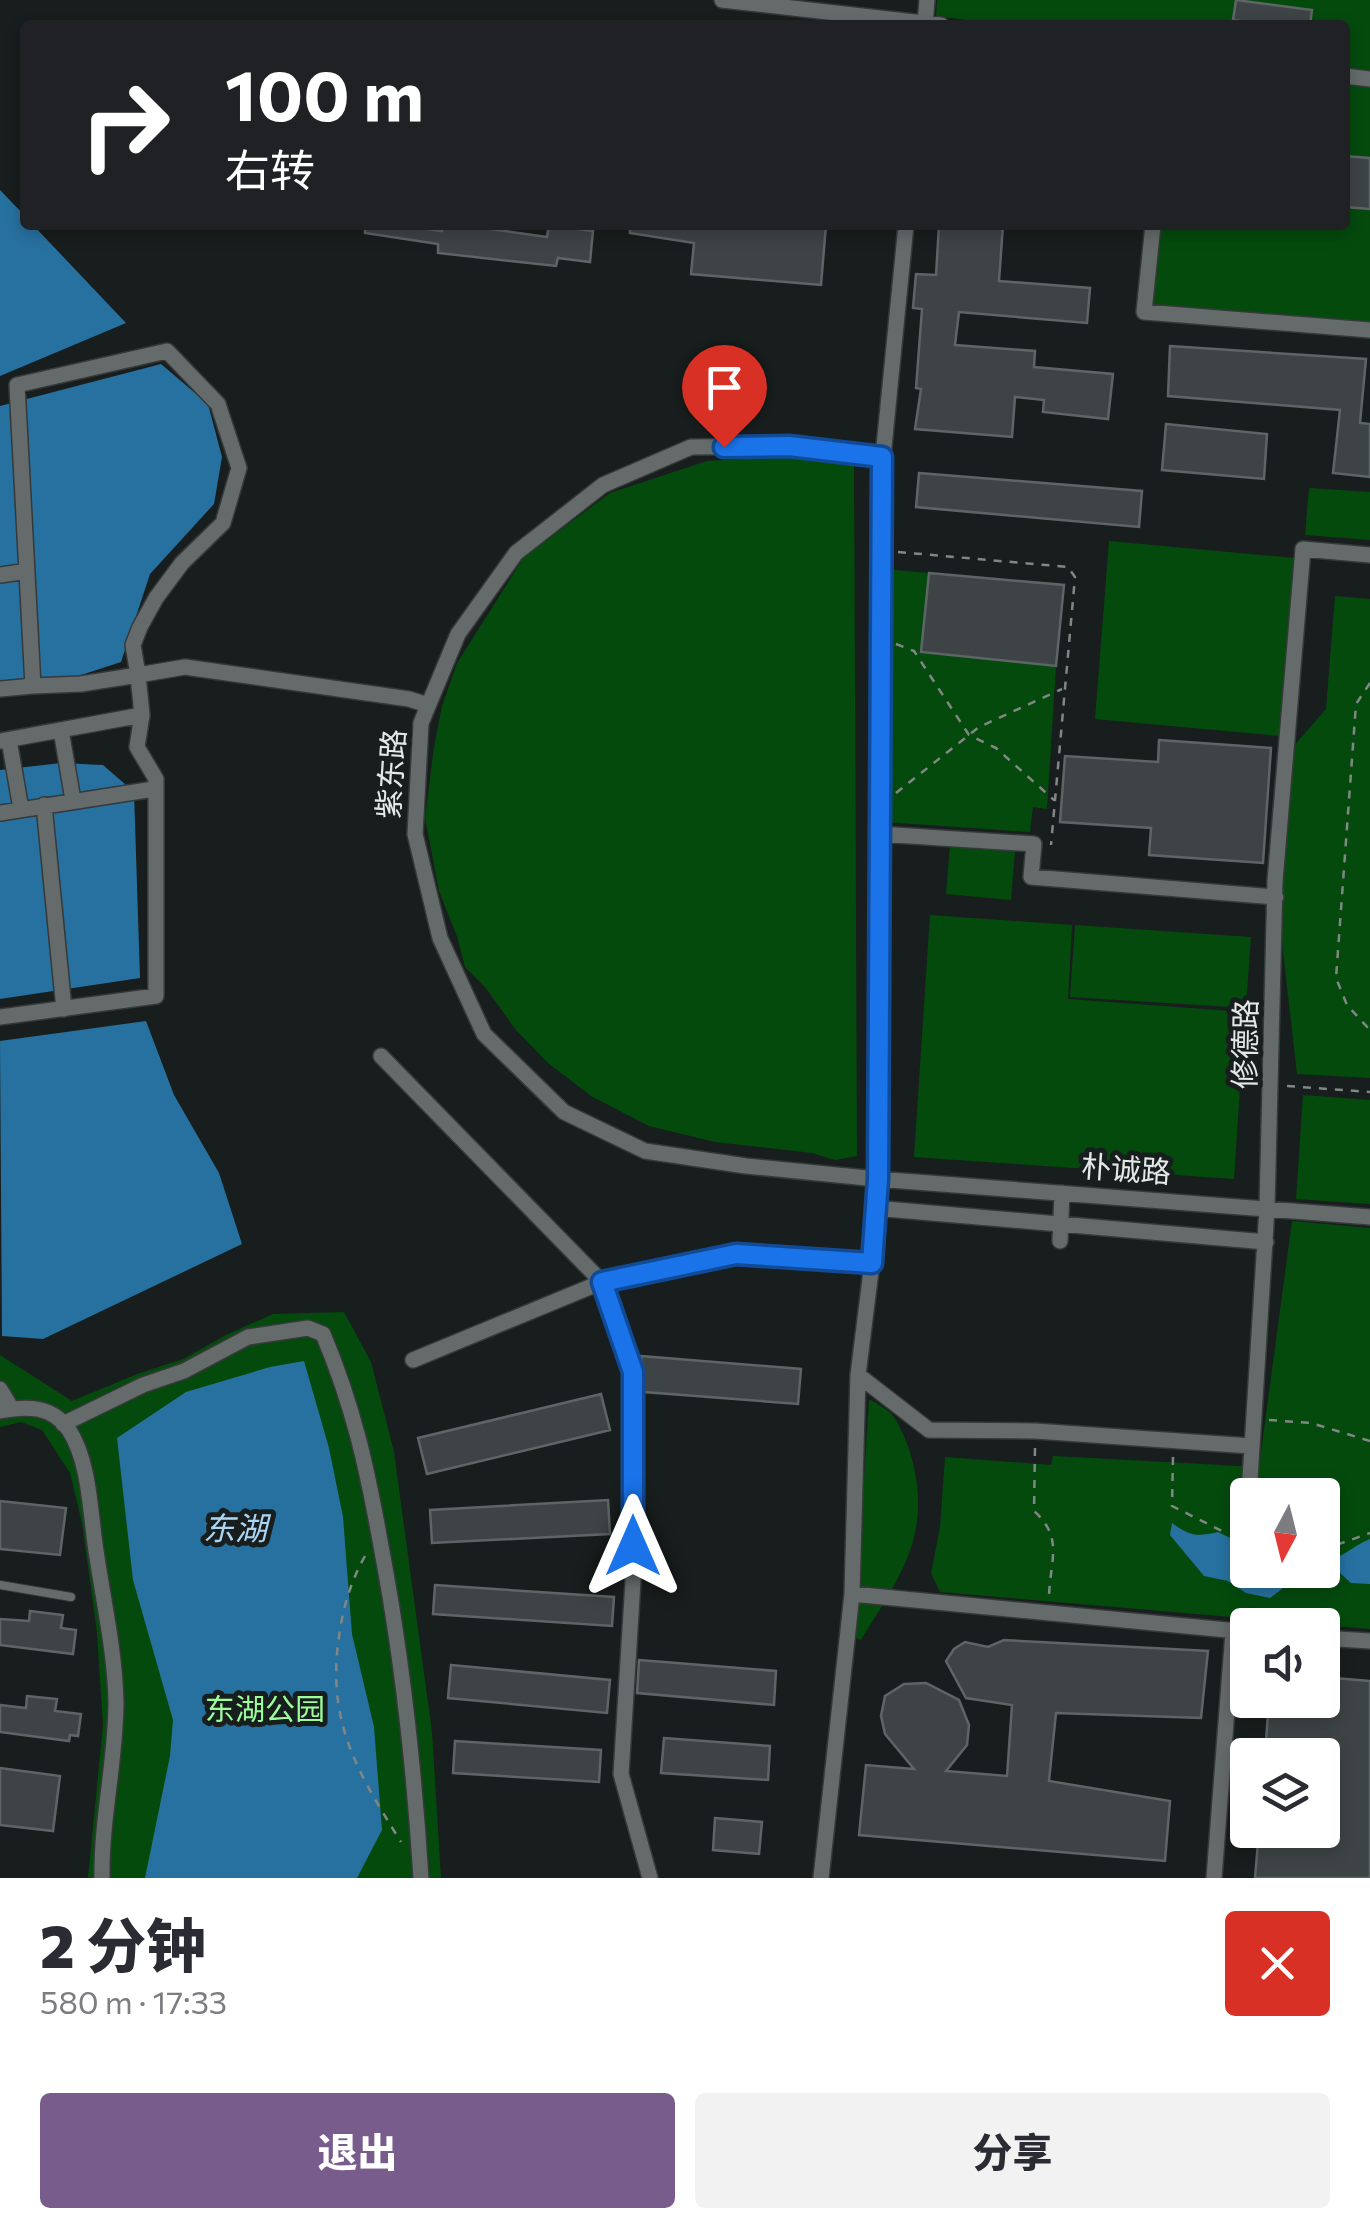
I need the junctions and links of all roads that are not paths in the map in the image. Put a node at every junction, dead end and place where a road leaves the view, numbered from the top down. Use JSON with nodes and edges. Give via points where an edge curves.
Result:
{"nodes":[{"id":1,"x":722,"y":0,"type":"edge"},
{"id":2,"x":895,"y":20,"type":"edge"},
{"id":3,"x":905,"y":230,"type":"edge"},
{"id":4,"x":1153,"y":230,"type":"edge"},
{"id":5,"x":1370,"y":330,"type":"edge"},
{"id":6,"x":18,"y":390,"type":"junction"},
{"id":7,"x":0,"y":391,"type":"edge"},
{"id":8,"x":882,"y":457,"type":"junction"},
{"id":9,"x":1370,"y":555,"type":"edge"},
{"id":10,"x":28,"y":571,"type":"junction"},
{"id":11,"x":0,"y":574,"type":"edge"},
{"id":12,"x":138,"y":675,"type":"junction"},
{"id":13,"x":32,"y":685,"type":"junction"},
{"id":14,"x":0,"y":689,"type":"edge"},
{"id":15,"x":428,"y":704,"type":"junction"},
{"id":16,"x":142,"y":715,"type":"junction"},
{"id":17,"x":61,"y":730,"type":"junction"},
{"id":18,"x":5,"y":741,"type":"edge"},
{"id":19,"x":148,"y":790,"type":"junction"},
{"id":20,"x":73,"y":800,"type":"junction"},
{"id":21,"x":44,"y":806,"type":"junction"},
{"id":22,"x":21,"y":810,"type":"junction"},
{"id":23,"x":0,"y":813,"type":"edge"},
{"id":24,"x":880,"y":834,"type":"junction"},
{"id":25,"x":1276,"y":889,"type":"junction"},
{"id":26,"x":64,"y":1002,"type":"junction"},
{"id":27,"x":0,"y":1017,"type":"edge"},
{"id":28,"x":381,"y":1056,"type":"dead end"},
{"id":29,"x":878,"y":1179,"type":"junction"},
{"id":30,"x":1062,"y":1193,"type":"junction"},
{"id":31,"x":874,"y":1208,"type":"junction"},
{"id":32,"x":1267,"y":1208,"type":"junction"},
{"id":33,"x":1370,"y":1217,"type":"edge"},
{"id":34,"x":1061,"y":1223,"type":"junction"},
{"id":35,"x":1060,"y":1241,"type":"dead end"},
{"id":36,"x":1266,"y":1242,"type":"junction"},
{"id":37,"x":872,"y":1263,"type":"junction"},
{"id":38,"x":602,"y":1282,"type":"junction"},
{"id":39,"x":413,"y":1360,"type":"dead end"},
{"id":40,"x":858,"y":1376,"type":"junction"},
{"id":41,"x":0,"y":1389,"type":"edge"},
{"id":42,"x":6,"y":1410,"type":"edge"},
{"id":43,"x":63,"y":1424,"type":"junction"},
{"id":44,"x":1252,"y":1446,"type":"junction"},
{"id":45,"x":1249,"y":1478,"type":"edge"},
{"id":46,"x":0,"y":1584,"type":"edge"},
{"id":47,"x":852,"y":1594,"type":"junction"},
{"id":48,"x":71,"y":1597,"type":"dead end"},
{"id":49,"x":1230,"y":1631,"type":"edge"},
{"id":50,"x":1340,"y":1639,"type":"edge"},
{"id":51,"x":1370,"y":1641,"type":"edge"},
{"id":52,"x":1231,"y":1718,"type":"edge"},
{"id":53,"x":102,"y":1878,"type":"edge"},
{"id":54,"x":421,"y":1878,"type":"edge"},
{"id":55,"x":650,"y":1878,"type":"edge"},
{"id":56,"x":821,"y":1878,"type":"edge"},
{"id":57,"x":1214,"y":1878,"type":"edge"}],
"edges":[{"from":1,"to":2,"type":"street"},
{"from":3,"to":8,"type":"street"},
{"from":4,"to":5,"type":"street","via":[[1144,312]]},
{"from":6,"to":7,"type":"street"},
{"from":6,"to":10,"type":"street"},
{"from":6,"to":12,"type":"street","via":[[167,351],[218,404],[239,468],[223,523],[156,598],[133,645]]},
{"from":8,"to":15,"type":"street","name":"紫东路","via":[[789,446],[691,447],[603,485],[516,553],[458,634]]},
{"from":8,"to":24,"type":"street"},
{"from":9,"to":25,"type":"street","name":"修德路","via":[[1303,549]]},
{"from":10,"to":11,"type":"street"},
{"from":10,"to":13,"type":"street"},
{"from":12,"to":13,"type":"street"},
{"from":12,"to":15,"type":"street","via":[[185,667]]},
{"from":12,"to":16,"type":"street"},
{"from":13,"to":14,"type":"street"},
{"from":15,"to":29,"type":"street","name":"紫东路","via":[[421,723],[415,834],[440,938],[484,1034],[564,1112],[645,1152]]},
{"from":16,"to":17,"type":"street"},
{"from":16,"to":19,"type":"street","via":[[138,747],[156,779]]},
{"from":17,"to":18,"type":"street"},
{"from":17,"to":20,"type":"street"},
{"from":18,"to":22,"type":"street"},
{"from":19,"to":20,"type":"street"},
{"from":19,"to":26,"type":"street","via":[[156,996]]},
{"from":20,"to":21,"type":"street"},
{"from":21,"to":22,"type":"street"},
{"from":21,"to":26,"type":"street"},
{"from":22,"to":23,"type":"street"},
{"from":24,"to":25,"type":"street","via":[[1034,844],[1032,876]]},
{"from":24,"to":29,"type":"street"},
{"from":25,"to":32,"type":"street","name":"修德路"},
{"from":26,"to":27,"type":"street"},
{"from":28,"to":38,"type":"street"},
{"from":29,"to":30,"type":"street","name":"朴诚路"},
{"from":29,"to":31,"type":"street"},
{"from":30,"to":32,"type":"street","name":"朴诚路"},
{"from":30,"to":34,"type":"street"},
{"from":31,"to":34,"type":"street"},
{"from":31,"to":37,"type":"street"},
{"from":32,"to":33,"type":"street","name":"朴诚路"},
{"from":32,"to":36,"type":"street","name":"修德路"},
{"from":34,"to":35,"type":"street"},
{"from":34,"to":36,"type":"street"},
{"from":36,"to":44,"type":"street","name":"修德路"},
{"from":37,"to":38,"type":"street","via":[[736,1254]]},
{"from":37,"to":40,"type":"street"},
{"from":38,"to":39,"type":"street"},
{"from":38,"to":55,"type":"street","via":[[633,1372],[633,1581],[620,1774]]},
{"from":40,"to":44,"type":"street","via":[[929,1430]]},
{"from":40,"to":47,"type":"street"},
{"from":41,"to":42,"type":"street"},
{"from":42,"to":43,"type":"street","via":[[50,1412]]},
{"from":43,"to":53,"type":"street","via":[[82,1462],[116,1702]]},
{"from":43,"to":54,"type":"street","via":[[248,1337],[308,1328],[323,1334],[365,1457],[389,1589]]},
{"from":44,"to":45,"type":"street","name":"修德路"},
{"from":46,"to":48,"type":"lane"},
{"from":47,"to":49,"type":"street"},
{"from":47,"to":56,"type":"street"},
{"from":50,"to":51,"type":"street"},
{"from":52,"to":57,"type":"street"}]}
